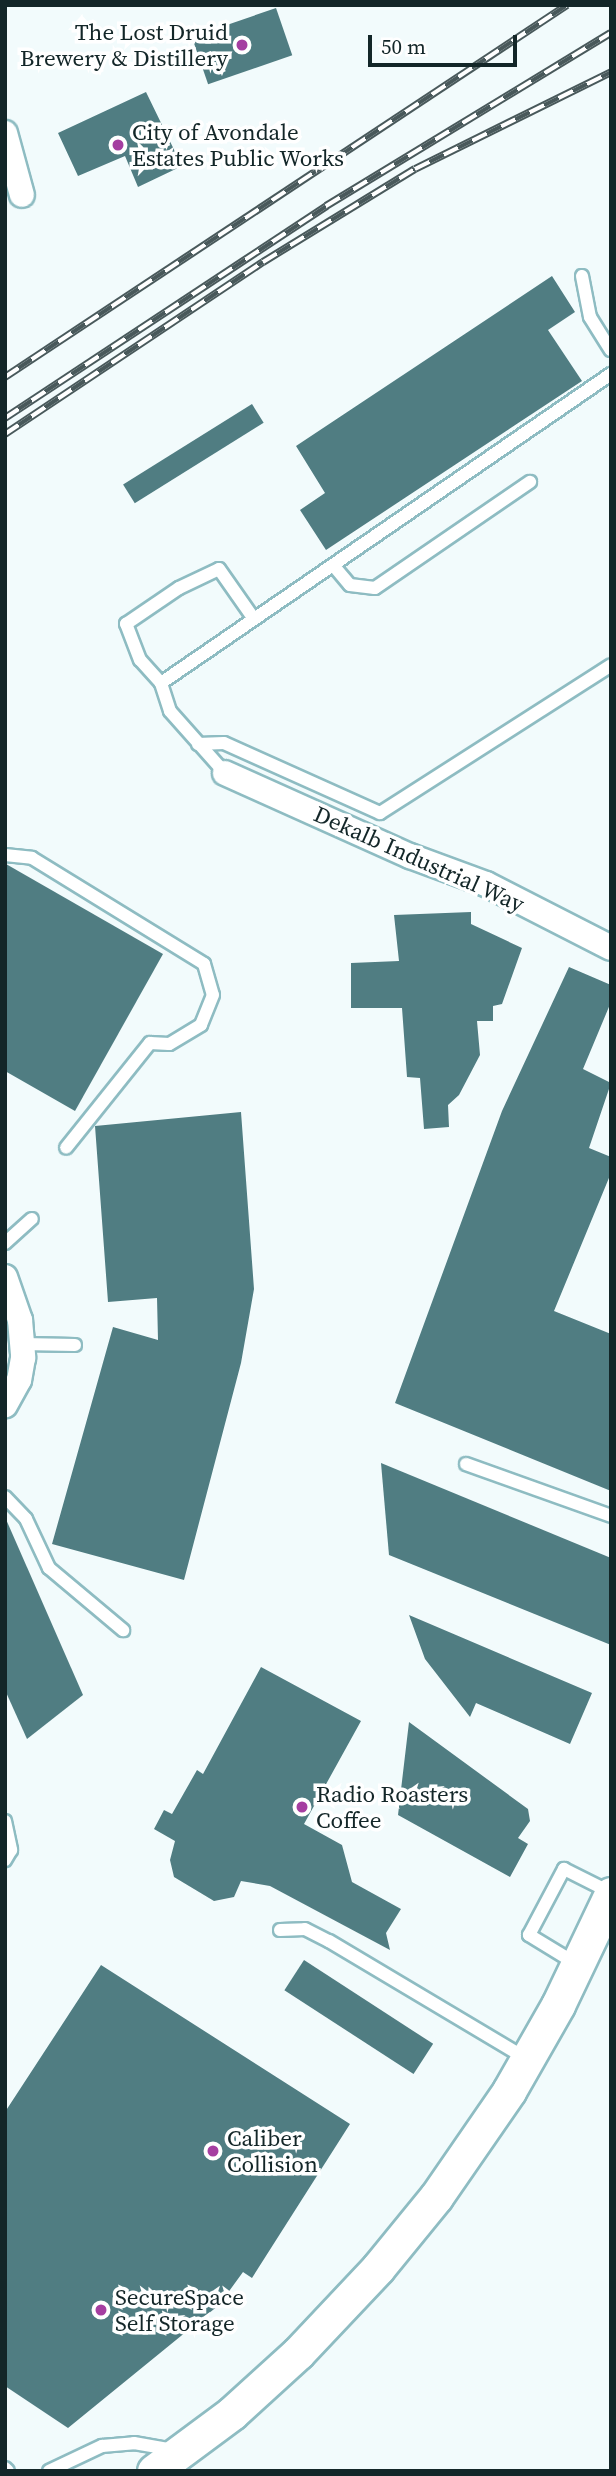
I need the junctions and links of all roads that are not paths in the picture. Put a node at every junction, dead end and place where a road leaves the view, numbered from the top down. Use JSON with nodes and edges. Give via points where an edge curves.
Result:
{"nodes":[{"id":1,"x":5,"y":133,"type":"edge"},
{"id":2,"x":22,"y":195,"type":"dead end"},
{"id":3,"x":582,"y":276,"type":"dead end"},
{"id":4,"x":611,"y":350,"type":"edge"},
{"id":5,"x":611,"y":374,"type":"edge"},
{"id":6,"x":530,"y":482,"type":"dead end"},
{"id":7,"x":333,"y":565,"type":"junction"},
{"id":8,"x":254,"y":619,"type":"junction"},
{"id":9,"x":611,"y":665,"type":"edge"},
{"id":10,"x":161,"y":683,"type":"junction"},
{"id":11,"x":198,"y":744,"type":"junction"},
{"id":12,"x":226,"y":773,"type":"joint"},
{"id":13,"x":5,"y":855,"type":"edge"},
{"id":14,"x":611,"y":948,"type":"edge"},
{"id":15,"x":66,"y":1148,"type":"dead end"},
{"id":16,"x":32,"y":1219,"type":"dead end"},
{"id":17,"x":5,"y":1243,"type":"edge"},
{"id":18,"x":5,"y":1277,"type":"edge"},
{"id":19,"x":22,"y":1344,"type":"junction"},
{"id":20,"x":75,"y":1345,"type":"dead end"},
{"id":21,"x":5,"y":1405,"type":"edge"},
{"id":22,"x":466,"y":1464,"type":"dead end"},
{"id":23,"x":5,"y":1497,"type":"edge"},
{"id":24,"x":611,"y":1516,"type":"edge"},
{"id":25,"x":123,"y":1630,"type":"dead end"},
{"id":26,"x":5,"y":1821,"type":"edge"},
{"id":27,"x":5,"y":1860,"type":"edge"},
{"id":28,"x":611,"y":1893,"type":"edge"},
{"id":29,"x":280,"y":1930,"type":"dead end"},
{"id":30,"x":578,"y":1965,"type":"junction"},
{"id":31,"x":527,"y":2060,"type":"junction"},
{"id":32,"x":180,"y":2451,"type":"junction"},
{"id":33,"x":49,"y":2471,"type":"edge"},
{"id":34,"x":154,"y":2471,"type":"edge"}],
"edges":[{"from":1,"to":2,"type":"street"},
{"from":3,"to":4,"type":"lane","via":[[590,317]]},
{"from":5,"to":7,"type":"lane"},
{"from":6,"to":7,"type":"lane","via":[[375,588],[350,585]]},
{"from":7,"to":8,"type":"lane"},
{"from":8,"to":10,"type":"lane"},
{"from":8,"to":10,"type":"lane","via":[[219,569],[179,588],[136,617],[126,624],[140,660]]},
{"from":9,"to":11,"type":"lane","via":[[380,813],[224,743]]},
{"from":10,"to":11,"type":"lane","via":[[170,711]]},
{"from":11,"to":12,"type":"lane"},
{"from":12,"to":14,"type":"street","name":"Dekalb Industrial Way","via":[[410,856],[486,884]]},
{"from":13,"to":15,"type":"lane","via":[[32,858],[204,964],[213,995],[201,1025],[169,1044],[150,1043]]},
{"from":16,"to":17,"type":"lane"},
{"from":18,"to":19,"type":"street"},
{"from":19,"to":20,"type":"lane"},
{"from":19,"to":21,"type":"street","via":[[19,1380]]},
{"from":22,"to":24,"type":"lane"},
{"from":23,"to":25,"type":"lane","via":[[26,1519],[49,1568]]},
{"from":26,"to":27,"type":"lane","via":[[11,1850]]},
{"from":28,"to":30,"type":"main road"},
{"from":28,"to":30,"type":"lane","via":[[564,1869],[529,1935]]},
{"from":29,"to":31,"type":"lane","via":[[305,1929],[329,1941]]},
{"from":30,"to":31,"type":"main road"},
{"from":31,"to":32,"type":"main road","via":[[347,2303],[232,2413]]},
{"from":32,"to":33,"type":"lane","via":[[134,2443],[102,2446]]},
{"from":32,"to":34,"type":"main road"}]}
